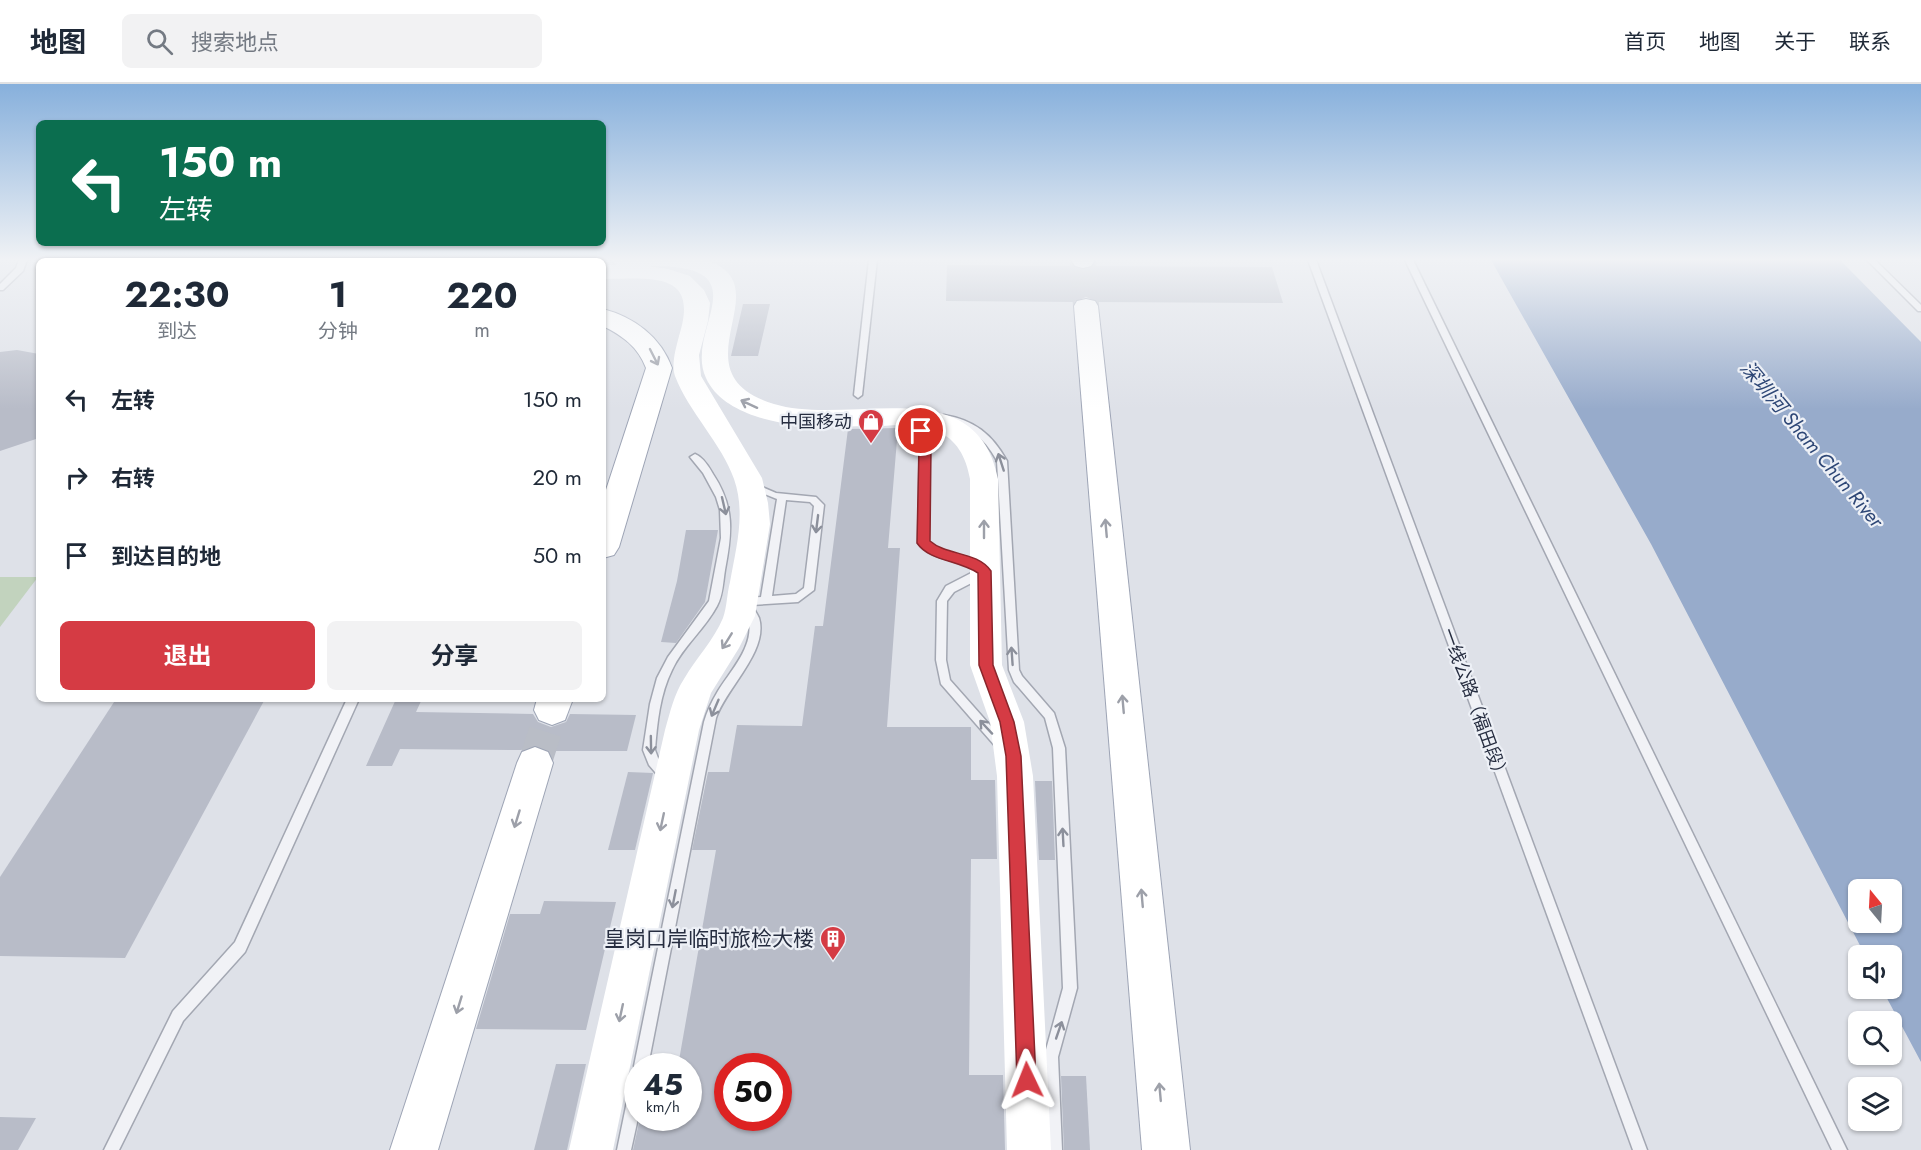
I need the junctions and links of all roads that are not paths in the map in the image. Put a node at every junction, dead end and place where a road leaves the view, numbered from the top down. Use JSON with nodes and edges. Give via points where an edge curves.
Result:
{"nodes":[{"id":1,"x":697,"y":310,"type":"edge"},
{"id":2,"x":724,"y":310,"type":"edge"},
{"id":3,"x":867,"y":310,"type":"edge"},
{"id":4,"x":1086,"y":310,"type":"tunnel mouth"},
{"id":5,"x":1330,"y":310,"type":"edge"},
{"id":6,"x":1432,"y":310,"type":"edge"},
{"id":7,"x":606,"y":319,"type":"edge"},
{"id":8,"x":858,"y":395,"type":"dead end"},
{"id":9,"x":915,"y":417,"type":"junction"},
{"id":10,"x":695,"y":457,"type":"dead end"},
{"id":11,"x":748,"y":478,"type":"junction"},
{"id":12,"x":782,"y":497,"type":"junction"},
{"id":13,"x":606,"y":537,"type":"edge"},
{"id":14,"x":985,"y":571,"type":"junction"},
{"id":15,"x":754,"y":600,"type":"junction"},
{"id":16,"x":352,"y":702,"type":"edge"},
{"id":17,"x":534,"y":763,"type":"tunnel mouth"},
{"id":18,"x":1015,"y":777,"type":"junction"},
{"id":19,"x":670,"y":782,"type":"junction"},
{"id":20,"x":644,"y":1053,"type":"edge"},
{"id":21,"x":628,"y":1131,"type":"edge"},
{"id":22,"x":111,"y":1150,"type":"edge"},
{"id":23,"x":414,"y":1150,"type":"edge"},
{"id":24,"x":591,"y":1150,"type":"edge"},
{"id":25,"x":624,"y":1150,"type":"edge"},
{"id":26,"x":1029,"y":1150,"type":"edge"},
{"id":27,"x":1055,"y":1150,"type":"edge"},
{"id":28,"x":1166,"y":1150,"type":"edge"},
{"id":29,"x":1640,"y":1150,"type":"edge"},
{"id":30,"x":1840,"y":1150,"type":"edge"}],
"edges":[{"from":1,"to":11,"type":"main road","via":[[686,358],[688,376]]},
{"from":9,"to":2,"type":"main road","one_way":true,"via":[[801,416],[746,403],[720,383],[714,366]]},
{"from":3,"to":8,"type":"lane"},
{"from":28,"to":4,"type":"main road","one_way":true},
{"from":5,"to":29,"type":"lane","name":"一线公路（福田段）"},
{"from":6,"to":30,"type":"lane"},
{"from":7,"to":13,"type":"main road","one_way":true,"via":[[642,340],[659,368]]},
{"from":14,"to":9,"type":"main road","one_way":true,"via":[[981,460],[972,444],[951,426]]},
{"from":9,"to":14,"type":"lane","via":[[925,445],[923,543],[933,552],[969,561]]},
{"from":27,"to":9,"type":"lane","one_way":true,"via":[[1051,1057],[1070,988],[1056,731],[1050,716],[1014,670],[1002,461],[990,441],[974,427],[949,419]]},
{"from":10,"to":19,"type":"lane","one_way":true,"via":[[721,492],[727,540],[711,608],[663,678],[649,750],[652,761]]},
{"from":11,"to":12,"type":"lane","via":[[758,489]]},
{"from":11,"to":15,"type":"main road","via":[[754,503]]},
{"from":12,"to":15,"type":"lane"},
{"from":12,"to":15,"type":"lane","one_way":true,"via":[[807,497],[819,505],[808,590],[798,598]]},
{"from":14,"to":18,"type":"main road","via":[[986,665],[1007,722]]},
{"from":18,"to":14,"type":"lane","one_way":true,"via":[[997,739],[952,690],[942,671],[942,601],[950,589]]},
{"from":15,"to":19,"type":"main road","one_way":true,"via":[[695,689]]},
{"from":15,"to":20,"type":"lane","one_way":true,"via":[[755,633],[748,654],[717,702],[708,729]]},
{"from":16,"to":22,"type":"lane","via":[[240,947],[178,1016]]},
{"from":17,"to":23,"type":"main road","one_way":true},
{"from":18,"to":26,"type":"main road"},
{"from":19,"to":24,"type":"main road","one_way":true},
{"from":21,"to":25,"type":"lane"}]}
